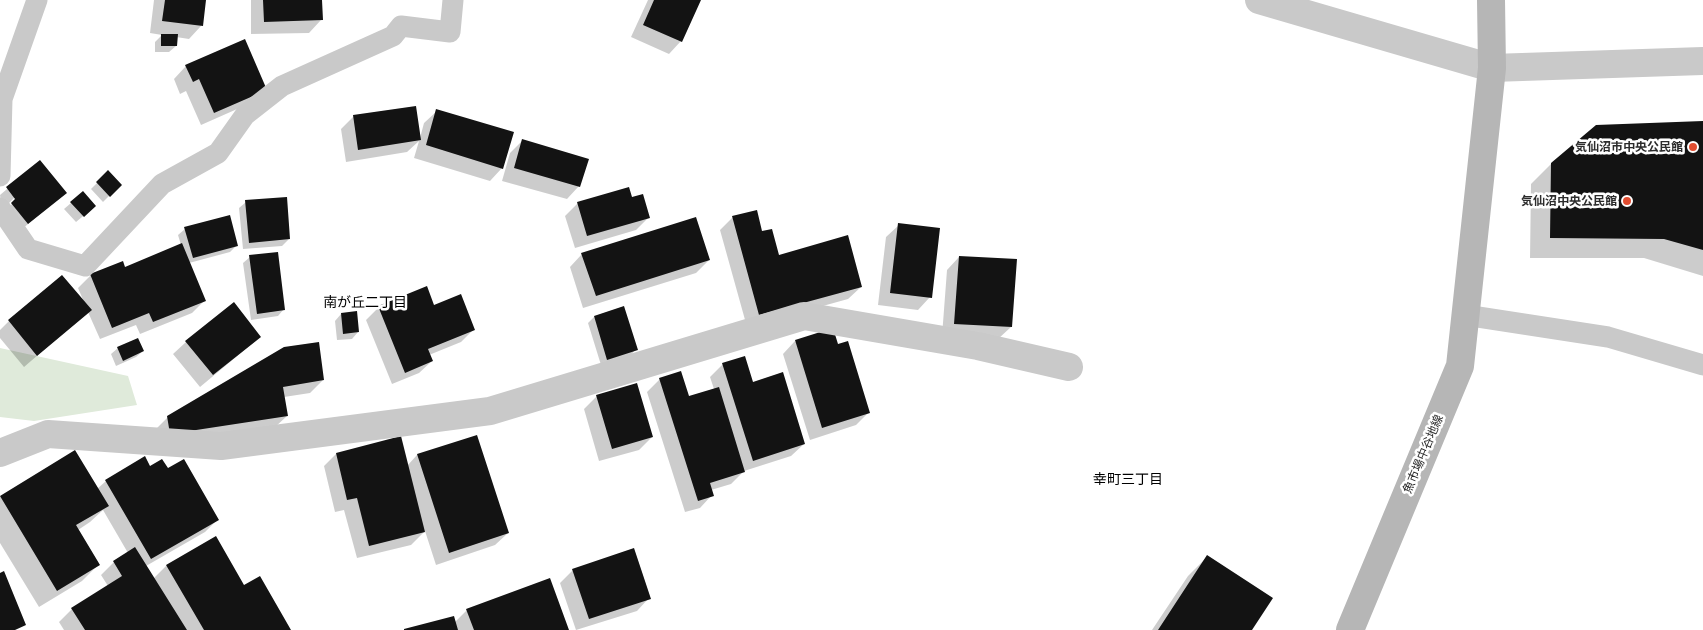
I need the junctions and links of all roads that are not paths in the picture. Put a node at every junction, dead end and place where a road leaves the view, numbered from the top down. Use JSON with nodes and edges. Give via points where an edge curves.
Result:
{"nodes":[{"id":1,"x":37,"y":0,"type":"edge"},
{"id":2,"x":453,"y":0,"type":"edge"},
{"id":3,"x":1259,"y":0,"type":"edge"},
{"id":4,"x":1491,"y":0,"type":"edge"},
{"id":5,"x":1703,"y":61,"type":"edge"},
{"id":6,"x":1492,"y":68,"type":"junction"},
{"id":7,"x":0,"y":176,"type":"edge"},
{"id":8,"x":0,"y":208,"type":"edge"},
{"id":9,"x":1466,"y":315,"type":"junction"},
{"id":10,"x":1703,"y":365,"type":"edge"},
{"id":11,"x":1069,"y":366,"type":"dead end"},
{"id":12,"x":0,"y":454,"type":"edge"},
{"id":13,"x":1355,"y":627,"type":"edge"}],
"edges":[{"from":1,"to":7,"type":"lane","via":[[2,99]]},
{"from":2,"to":8,"type":"lane","via":[[450,32],[401,26],[392,36],[282,86],[245,115],[218,153],[162,184],[85,266],[28,249]]},
{"from":3,"to":6,"type":"street"},
{"from":4,"to":6,"type":"street","name":"魚市場中谷地線"},
{"from":5,"to":6,"type":"street"},
{"from":6,"to":9,"type":"street","name":"魚市場中谷地線"},
{"from":9,"to":10,"type":"lane","via":[[1608,337]]},
{"from":9,"to":13,"type":"street","name":"魚市場中谷地線","via":[[1460,366]]},
{"from":11,"to":12,"type":"street","via":[[978,346],[804,316],[490,411],[221,446],[48,434]]}]}
